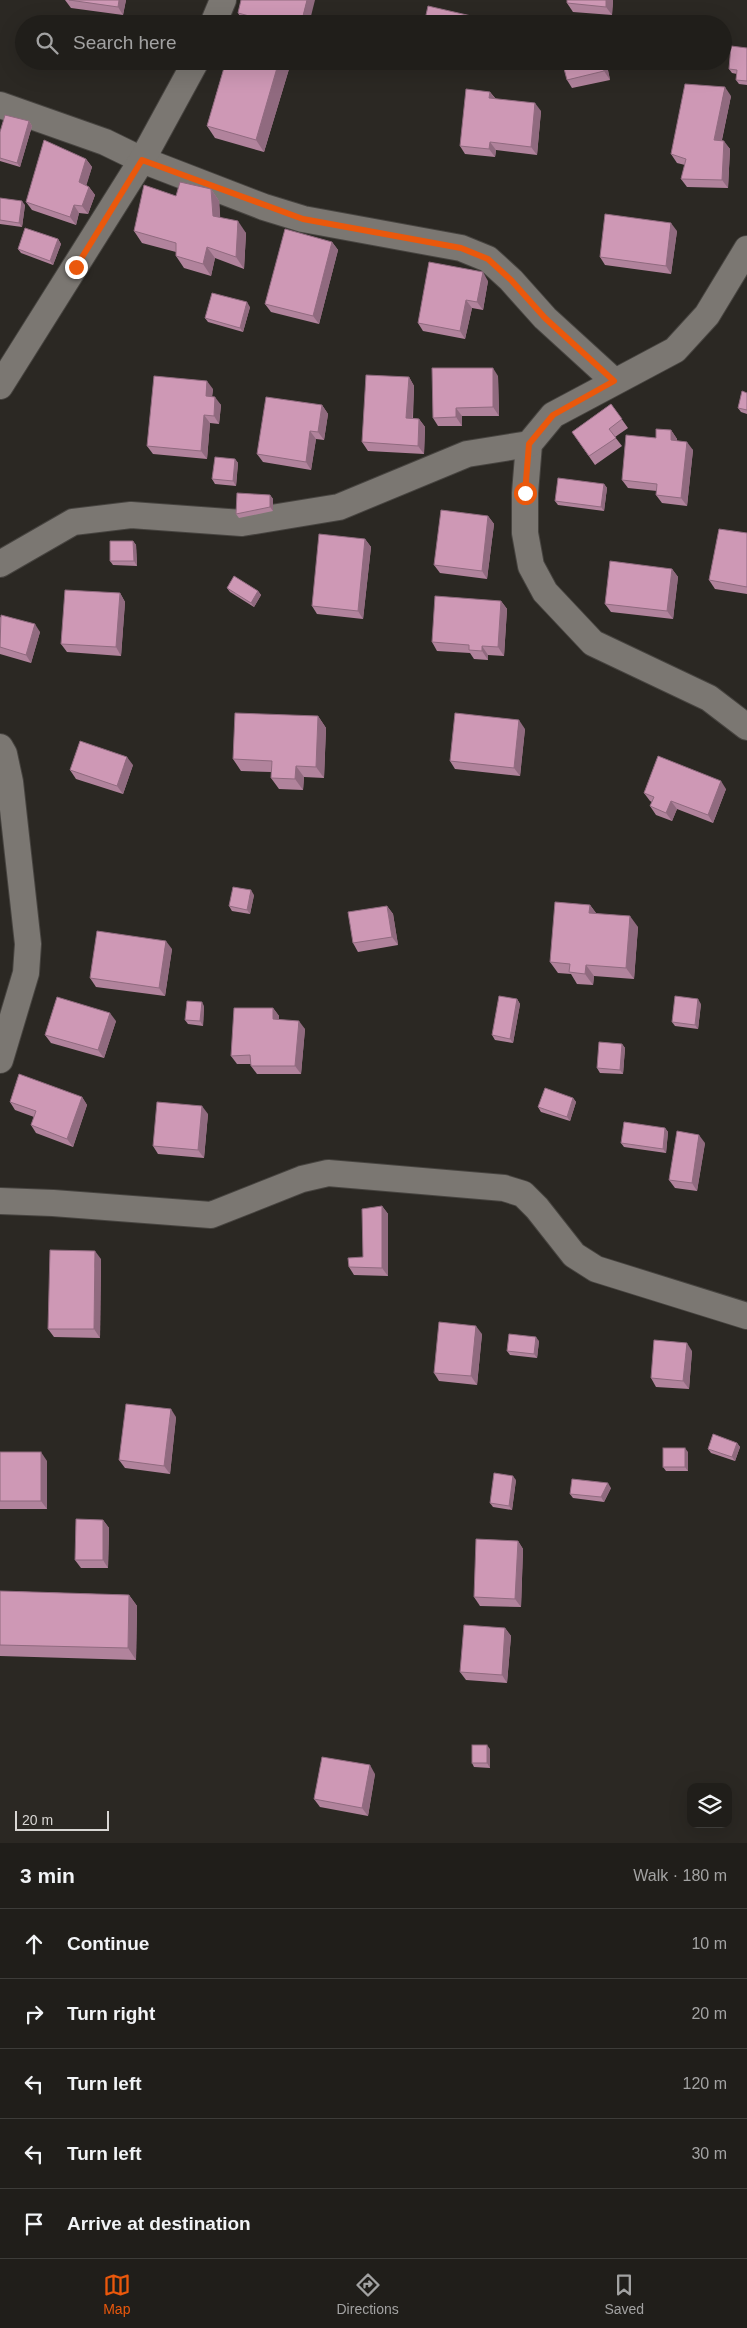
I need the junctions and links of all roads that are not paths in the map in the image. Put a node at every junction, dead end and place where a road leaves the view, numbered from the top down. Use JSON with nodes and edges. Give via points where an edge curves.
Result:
{"nodes":[{"id":1,"x":223,"y":0,"type":"edge"},
{"id":2,"x":217,"y":15,"type":"edge"},
{"id":3,"x":191,"y":70,"type":"edge"},
{"id":4,"x":0,"y":104,"type":"edge"},
{"id":5,"x":142,"y":160,"type":"junction"},
{"id":6,"x":747,"y":249,"type":"edge"},
{"id":7,"x":614,"y":381,"type":"junction"},
{"id":8,"x":0,"y":386,"type":"edge"},
{"id":9,"x":529,"y":444,"type":"junction"},
{"id":10,"x":0,"y":564,"type":"edge"},
{"id":11,"x":747,"y":727,"type":"edge"},
{"id":12,"x":0,"y":746,"type":"edge"},
{"id":13,"x":0,"y":1060,"type":"edge"},
{"id":14,"x":0,"y":1201,"type":"edge"},
{"id":15,"x":747,"y":1316,"type":"edge"}],
"edges":[{"from":1,"to":2,"type":"street"},
{"from":3,"to":5,"type":"street"},
{"from":4,"to":5,"type":"street","via":[[105,142]]},
{"from":5,"to":7,"type":"street","via":[[303,219],[461,248],[488,259],[545,318]]},
{"from":5,"to":8,"type":"street"},
{"from":6,"to":7,"type":"street","via":[[707,316],[676,350]]},
{"from":7,"to":9,"type":"street","via":[[553,415]]},
{"from":9,"to":10,"type":"street","via":[[466,454],[339,507],[242,523],[131,515],[73,522]]},
{"from":9,"to":11,"type":"street","via":[[525,533],[531,566],[545,592],[593,643],[709,698]]},
{"from":12,"to":13,"type":"street","via":[[10,782],[28,944],[26,973]]},
{"from":14,"to":15,"type":"street","via":[[211,1215],[302,1179],[328,1173],[504,1188],[523,1194],[584,1263]]}]}
